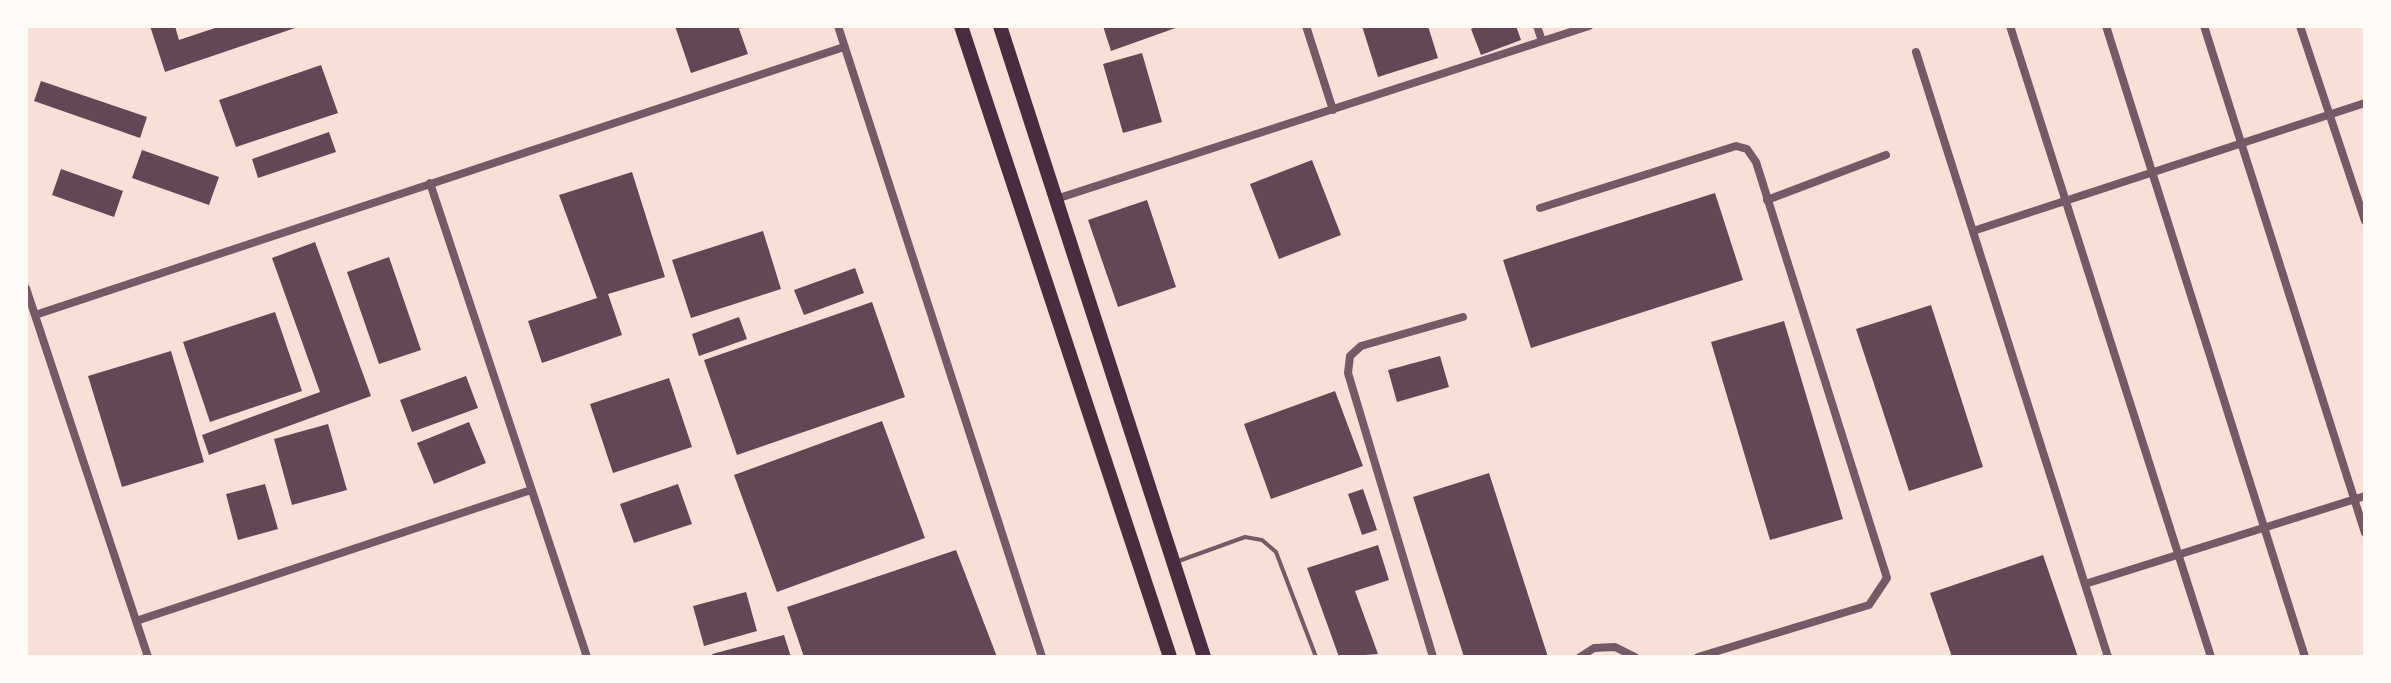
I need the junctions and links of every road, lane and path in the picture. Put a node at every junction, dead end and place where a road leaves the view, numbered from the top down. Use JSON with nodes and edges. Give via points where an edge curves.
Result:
{"nodes":[{"id":1,"x":838,"y":26,"type":"edge"},
{"id":2,"x":961,"y":26,"type":"edge"},
{"id":3,"x":1000,"y":26,"type":"edge"},
{"id":4,"x":1306,"y":26,"type":"edge"},
{"id":5,"x":1537,"y":26,"type":"edge"},
{"id":6,"x":1589,"y":26,"type":"edge"},
{"id":7,"x":2010,"y":26,"type":"edge"},
{"id":8,"x":2106,"y":26,"type":"edge"},
{"id":9,"x":2204,"y":26,"type":"edge"},
{"id":10,"x":2300,"y":26,"type":"edge"},
{"id":11,"x":1573,"y":28,"type":"edge"},
{"id":12,"x":1542,"y":41,"type":"junction"},
{"id":13,"x":844,"y":47,"type":"junction"},
{"id":14,"x":1916,"y":52,"type":"dead end"},
{"id":15,"x":2365,"y":103,"type":"edge"},
{"id":16,"x":1333,"y":110,"type":"junction"},
{"id":17,"x":2329,"y":115,"type":"junction"},
{"id":18,"x":2241,"y":144,"type":"junction"},
{"id":19,"x":1886,"y":155,"type":"dead end"},
{"id":20,"x":2152,"y":173,"type":"junction"},
{"id":21,"x":430,"y":183,"type":"junction"},
{"id":22,"x":1056,"y":199,"type":"junction"},
{"id":23,"x":1767,"y":200,"type":"junction"},
{"id":24,"x":2066,"y":201,"type":"junction"},
{"id":25,"x":1540,"y":208,"type":"dead end"},
{"id":26,"x":2365,"y":221,"type":"edge"},
{"id":27,"x":1973,"y":231,"type":"junction"},
{"id":28,"x":26,"y":288,"type":"edge"},
{"id":29,"x":35,"y":315,"type":"junction"},
{"id":30,"x":1463,"y":317,"type":"dead end"},
{"id":31,"x":531,"y":490,"type":"junction"},
{"id":32,"x":2365,"y":496,"type":"edge"},
{"id":33,"x":2354,"y":499,"type":"junction"},
{"id":34,"x":2264,"y":528,"type":"junction"},
{"id":35,"x":2365,"y":533,"type":"edge"},
{"id":36,"x":2178,"y":555,"type":"junction"},
{"id":37,"x":1174,"y":563,"type":"junction"},
{"id":38,"x":2085,"y":584,"type":"junction"},
{"id":39,"x":136,"y":621,"type":"junction"},
{"id":40,"x":148,"y":657,"type":"edge"},
{"id":41,"x":587,"y":657,"type":"edge"},
{"id":42,"x":1042,"y":657,"type":"edge"},
{"id":43,"x":1170,"y":657,"type":"edge"},
{"id":44,"x":1204,"y":657,"type":"edge"},
{"id":45,"x":1316,"y":657,"type":"edge"},
{"id":46,"x":1433,"y":657,"type":"edge"},
{"id":47,"x":1580,"y":657,"type":"edge"},
{"id":48,"x":1635,"y":657,"type":"edge"},
{"id":49,"x":1698,"y":657,"type":"edge"},
{"id":50,"x":2108,"y":657,"type":"edge"},
{"id":51,"x":2211,"y":657,"type":"edge"},
{"id":52,"x":2305,"y":657,"type":"edge"}],
"edges":[{"from":1,"to":13,"type":"street"},
{"from":2,"to":43,"type":"main road"},
{"from":3,"to":22,"type":"main road"},
{"from":4,"to":16,"type":"street"},
{"from":5,"to":12,"type":"street"},
{"from":6,"to":11,"type":"street"},
{"from":7,"to":24,"type":"street"},
{"from":8,"to":20,"type":"street"},
{"from":9,"to":18,"type":"street"},
{"from":10,"to":17,"type":"street"},
{"from":11,"to":12,"type":"street"},
{"from":12,"to":16,"type":"street"},
{"from":13,"to":21,"type":"street"},
{"from":13,"to":42,"type":"street"},
{"from":14,"to":27,"type":"street"},
{"from":15,"to":17,"type":"street"},
{"from":16,"to":22,"type":"street"},
{"from":17,"to":18,"type":"street"},
{"from":17,"to":26,"type":"street"},
{"from":18,"to":20,"type":"street"},
{"from":18,"to":33,"type":"street"},
{"from":19,"to":23,"type":"street"},
{"from":20,"to":24,"type":"street"},
{"from":20,"to":34,"type":"street"},
{"from":21,"to":29,"type":"street"},
{"from":21,"to":31,"type":"street"},
{"from":22,"to":37,"type":"main road"},
{"from":23,"to":25,"type":"street","via":[[1756,162],[1747,149],[1736,146]]},
{"from":23,"to":49,"type":"street","via":[[1887,578],[1869,605]]},
{"from":24,"to":27,"type":"street"},
{"from":24,"to":36,"type":"street"},
{"from":27,"to":38,"type":"street"},
{"from":28,"to":29,"type":"street"},
{"from":29,"to":39,"type":"street"},
{"from":30,"to":46,"type":"street","via":[[1361,346],[1350,356],[1348,373]]},
{"from":31,"to":39,"type":"street"},
{"from":31,"to":41,"type":"street"},
{"from":32,"to":33,"type":"street"},
{"from":33,"to":34,"type":"street"},
{"from":33,"to":35,"type":"street"},
{"from":34,"to":36,"type":"street"},
{"from":34,"to":52,"type":"street"},
{"from":36,"to":38,"type":"street"},
{"from":36,"to":51,"type":"street"},
{"from":37,"to":44,"type":"main road"},
{"from":37,"to":45,"type":"lane","via":[[1245,537],[1262,540],[1276,552]]},
{"from":38,"to":50,"type":"street"},
{"from":39,"to":40,"type":"street"},
{"from":47,"to":48,"type":"street","via":[[1594,648],[1615,647]]}]}
